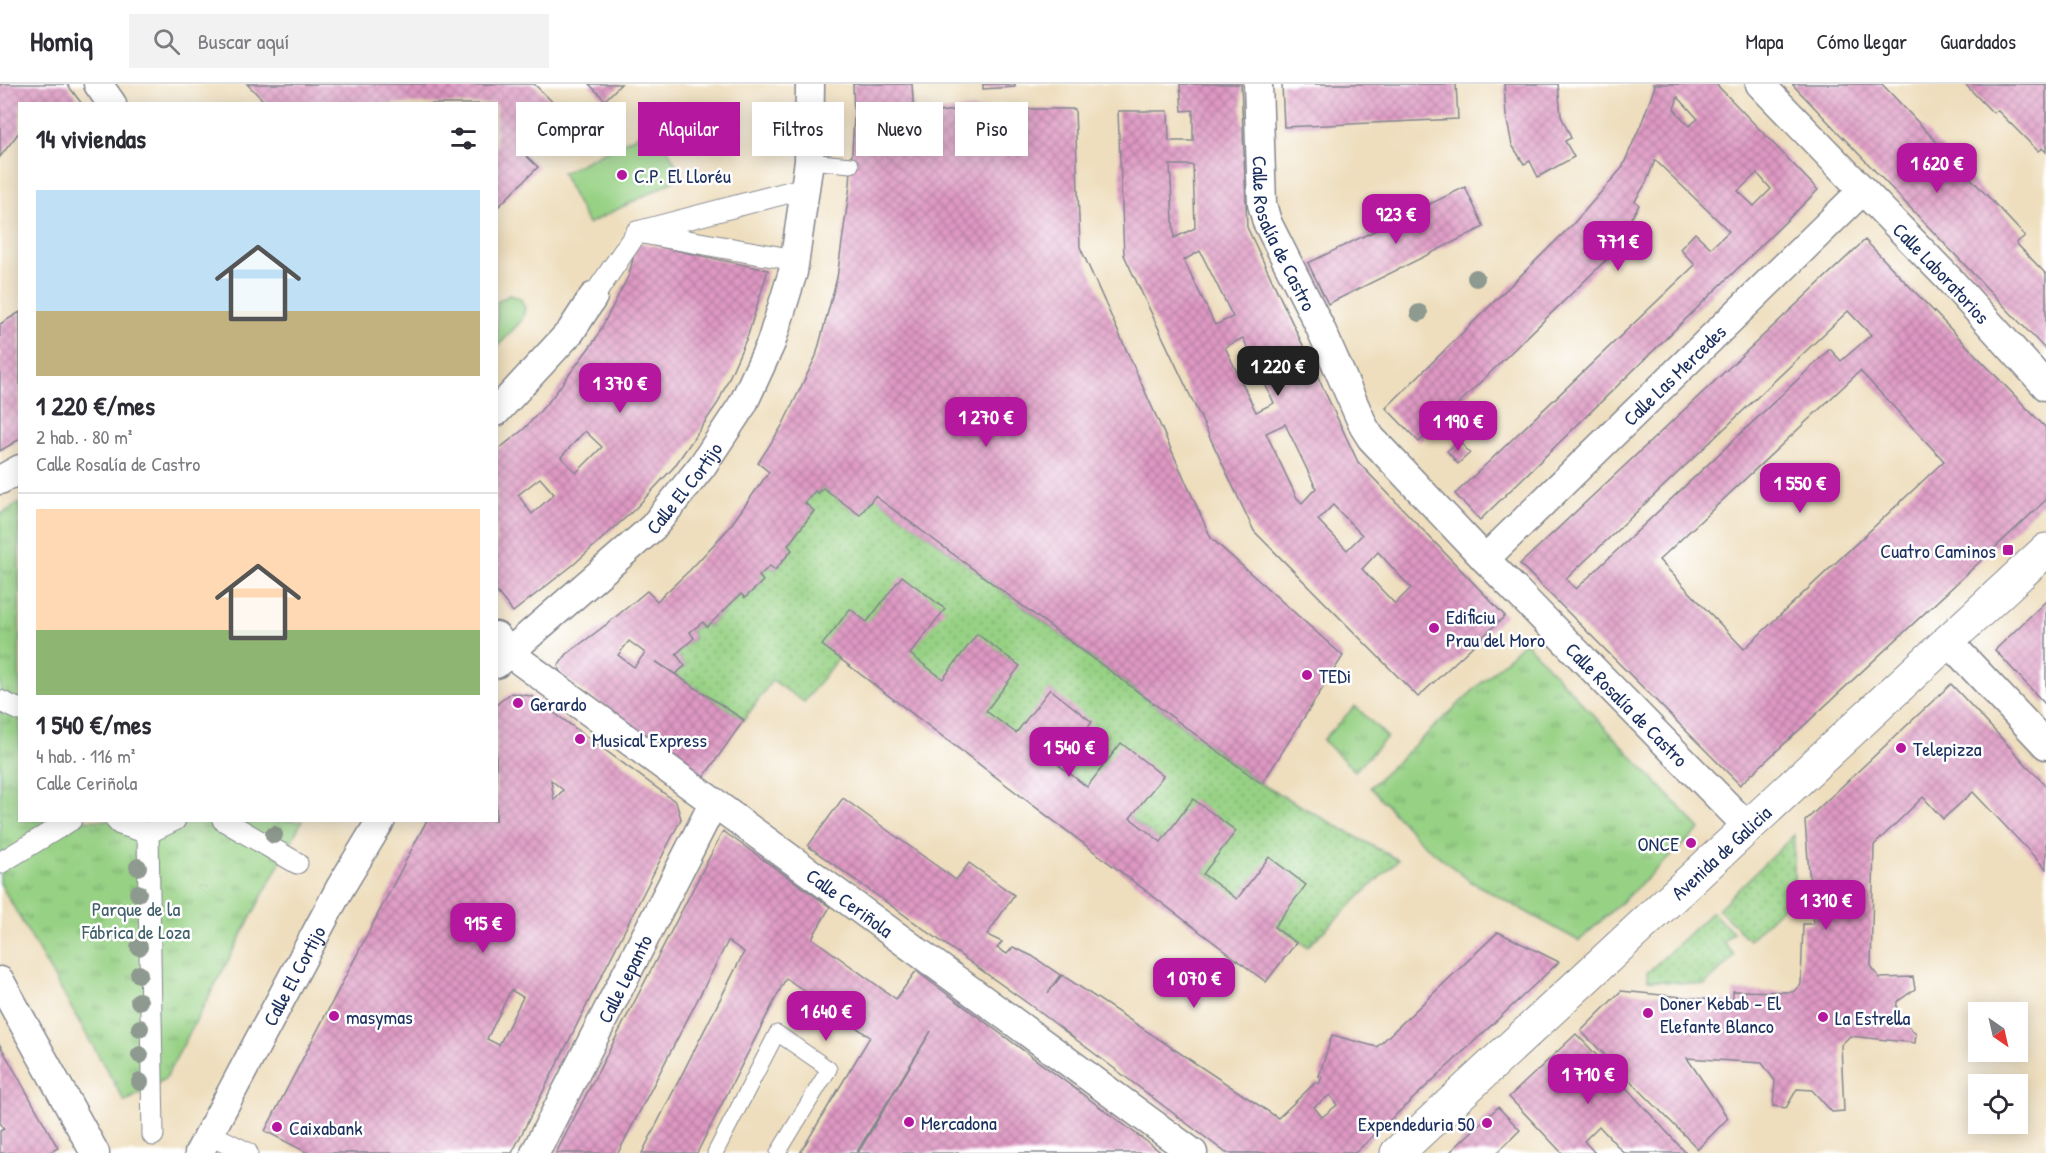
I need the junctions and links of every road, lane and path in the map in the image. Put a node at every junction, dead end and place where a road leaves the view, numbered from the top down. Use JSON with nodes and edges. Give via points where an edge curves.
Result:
{"nodes":[{"id":1,"x":98,"y":84,"type":"edge"},
{"id":2,"x":810,"y":84,"type":"edge"},
{"id":3,"x":1258,"y":84,"type":"edge"},
{"id":4,"x":1760,"y":84,"type":"edge"},
{"id":5,"x":111,"y":102,"type":"edge"},
{"id":6,"x":851,"y":165,"type":"dead end"},
{"id":7,"x":807,"y":174,"type":"junction"},
{"id":8,"x":1862,"y":191,"type":"junction"},
{"id":9,"x":637,"y":232,"type":"junction"},
{"id":10,"x":795,"y":260,"type":"junction"},
{"id":11,"x":593,"y":297,"type":"joint"},
{"id":12,"x":2046,"y":386,"type":"edge"},
{"id":13,"x":498,"y":410,"type":"edge"},
{"id":14,"x":18,"y":470,"type":"edge"},
{"id":15,"x":0,"y":480,"type":"edge"},
{"id":16,"x":2046,"y":550,"type":"edge"},
{"id":17,"x":1485,"y":559,"type":"junction"},
{"id":18,"x":1948,"y":641,"type":"junction"},
{"id":19,"x":500,"y":651,"type":"edge"},
{"id":20,"x":0,"y":701,"type":"edge"},
{"id":21,"x":18,"y":709,"type":"edge"},
{"id":22,"x":2046,"y":745,"type":"edge"},
{"id":23,"x":714,"y":802,"type":"junction"},
{"id":24,"x":68,"y":822,"type":"edge"},
{"id":25,"x":118,"y":822,"type":"edge"},
{"id":26,"x":170,"y":822,"type":"edge"},
{"id":27,"x":226,"y":822,"type":"edge"},
{"id":28,"x":380,"y":822,"type":"edge"},
{"id":29,"x":1748,"y":827,"type":"junction"},
{"id":30,"x":148,"y":832,"type":"junction"},
{"id":31,"x":0,"y":862,"type":"edge"},
{"id":32,"x":297,"y":863,"type":"dead end"},
{"id":33,"x":0,"y":981,"type":"edge"},
{"id":34,"x":153,"y":1135,"type":"dead end"},
{"id":35,"x":204,"y":1143,"type":"edge"},
{"id":36,"x":95,"y":1153,"type":"edge"},
{"id":37,"x":247,"y":1153,"type":"edge"},
{"id":38,"x":535,"y":1153,"type":"edge"},
{"id":39,"x":715,"y":1153,"type":"edge"},
{"id":40,"x":778,"y":1153,"type":"edge"},
{"id":41,"x":1193,"y":1153,"type":"edge"},
{"id":42,"x":1397,"y":1153,"type":"edge"}],
"edges":[{"from":1,"to":5,"type":"street"},
{"from":2,"to":7,"type":"street","name":"Calle El Cortijo"},
{"from":3,"to":17,"type":"street","name":"Calle Rosalía de Castro","via":[[1262,204],[1267,222],[1364,427]]},
{"from":4,"to":8,"type":"street","name":"Calle Laboratorios"},
{"from":6,"to":7,"type":"lane"},
{"from":7,"to":9,"type":"street"},
{"from":7,"to":10,"type":"street","name":"Calle El Cortijo"},
{"from":8,"to":12,"type":"street","name":"Calle Laboratorios"},
{"from":8,"to":17,"type":"street","name":"Calle Las Mercedes"},
{"from":9,"to":10,"type":"street"},
{"from":9,"to":11,"type":"street"},
{"from":10,"to":19,"type":"street","name":"Calle El Cortijo","via":[[771,343],[743,404],[702,466],[653,526],[564,606]]},
{"from":11,"to":13,"type":"street","via":[[571,331]]},
{"from":14,"to":15,"type":"street"},
{"from":16,"to":18,"type":"street","name":"Avenida de Galicia"},
{"from":17,"to":29,"type":"street","name":"Calle Rosalía de Castro"},
{"from":18,"to":22,"type":"street"},
{"from":18,"to":29,"type":"street","name":"Avenida de Galicia"},
{"from":19,"to":23,"type":"street","name":"Calle Ceriñola"},
{"from":20,"to":21,"type":"street"},
{"from":23,"to":38,"type":"street","name":"Calle Lepanto"},
{"from":23,"to":41,"type":"street","name":"Calle Ceriñola"},
{"from":24,"to":31,"type":"street"},
{"from":25,"to":30,"type":"street"},
{"from":26,"to":30,"type":"street"},
{"from":27,"to":32,"type":"street"},
{"from":28,"to":35,"type":"street","name":"Calle El Cortijo","via":[[340,888]]},
{"from":29,"to":42,"type":"street","name":"Avenida de Galicia"},
{"from":30,"to":34,"type":"street"},
{"from":33,"to":36,"type":"street"},
{"from":35,"to":37,"type":"street","name":"Calle El Cortijo"},
{"from":39,"to":40,"type":"lane","via":[[777,1033],[829,1069]]}]}
